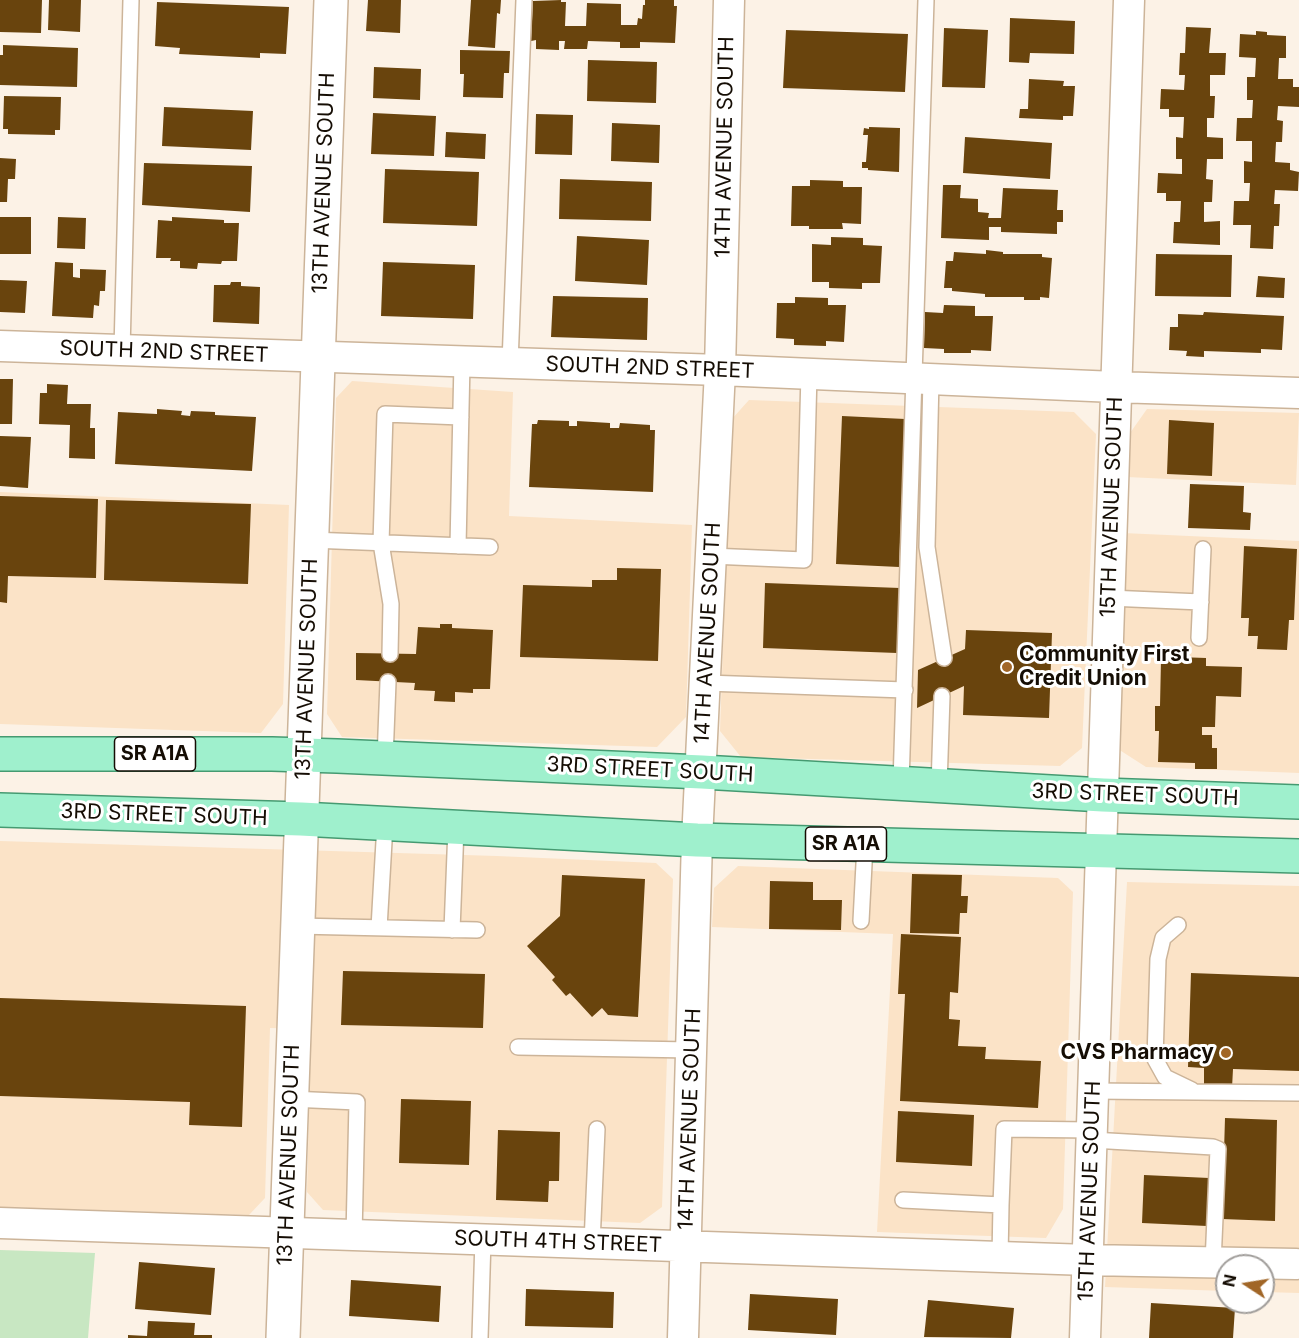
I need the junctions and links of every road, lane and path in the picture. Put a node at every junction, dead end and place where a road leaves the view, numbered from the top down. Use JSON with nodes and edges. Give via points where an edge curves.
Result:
{"nodes":[{"id":1,"x":131,"y":0,"type":"edge"},
{"id":2,"x":331,"y":0,"type":"edge"},
{"id":3,"x":524,"y":0,"type":"edge"},
{"id":4,"x":729,"y":0,"type":"edge"},
{"id":5,"x":926,"y":0,"type":"edge"},
{"id":6,"x":1129,"y":0,"type":"edge"},
{"id":7,"x":0,"y":346,"type":"edge"},
{"id":8,"x":122,"y":350,"type":"junction"},
{"id":9,"x":317,"y":357,"type":"junction"},
{"id":10,"x":462,"y":362,"type":"junction"},
{"id":11,"x":510,"y":363,"type":"junction"},
{"id":12,"x":720,"y":370,"type":"junction"},
{"id":13,"x":809,"y":374,"type":"junction"},
{"id":14,"x":923,"y":379,"type":"junction"},
{"id":15,"x":1115,"y":387,"type":"junction"},
{"id":16,"x":1299,"y":393,"type":"edge"},
{"id":17,"x":461,"y":417,"type":"junction"},
{"id":18,"x":311,"y":540,"type":"junction"},
{"id":19,"x":381,"y":543,"type":"junction"},
{"id":20,"x":458,"y":546,"type":"junction"},
{"id":21,"x":490,"y":547,"type":"dead end"},
{"id":22,"x":1203,"y":549,"type":"dead end"},
{"id":23,"x":711,"y":556,"type":"junction"},
{"id":24,"x":1109,"y":598,"type":"junction"},
{"id":25,"x":1201,"y":602,"type":"junction"},
{"id":26,"x":1199,"y":638,"type":"dead end"},
{"id":27,"x":390,"y":654,"type":"dead end"},
{"id":28,"x":944,"y":658,"type":"dead end"},
{"id":29,"x":388,"y":682,"type":"dead end"},
{"id":30,"x":706,"y":683,"type":"junction"},
{"id":31,"x":905,"y":690,"type":"junction"},
{"id":32,"x":942,"y":696,"type":"dead end"},
{"id":33,"x":0,"y":754,"type":"edge"},
{"id":34,"x":303,"y":755,"type":"junction"},
{"id":35,"x":385,"y":759,"type":"junction"},
{"id":36,"x":702,"y":772,"type":"junction"},
{"id":37,"x":901,"y":783,"type":"junction"},
{"id":38,"x":939,"y":786,"type":"junction"},
{"id":39,"x":1103,"y":795,"type":"junction"},
{"id":40,"x":1299,"y":801,"type":"edge"},
{"id":41,"x":0,"y":810,"type":"edge"},
{"id":42,"x":301,"y":819,"type":"junction"},
{"id":43,"x":385,"y":824,"type":"junction"},
{"id":44,"x":456,"y":828,"type":"junction"},
{"id":45,"x":697,"y":840,"type":"junction"},
{"id":46,"x":865,"y":845,"type":"junction"},
{"id":47,"x":1101,"y":850,"type":"junction"},
{"id":48,"x":1299,"y":855,"type":"edge"},
{"id":49,"x":861,"y":921,"type":"dead end"},
{"id":50,"x":1178,"y":924,"type":"dead end"},
{"id":51,"x":297,"y":926,"type":"junction"},
{"id":52,"x":379,"y":928,"type":"junction"},
{"id":53,"x":452,"y":930,"type":"junction"},
{"id":54,"x":477,"y":930,"type":"dead end"},
{"id":55,"x":518,"y":1047,"type":"dead end"},
{"id":56,"x":692,"y":1050,"type":"junction"},
{"id":57,"x":1093,"y":1091,"type":"junction"},
{"id":58,"x":1195,"y":1092,"type":"junction"},
{"id":59,"x":1299,"y":1093,"type":"edge"},
{"id":60,"x":291,"y":1099,"type":"junction"},
{"id":61,"x":597,"y":1129,"type":"dead end"},
{"id":62,"x":1092,"y":1135,"type":"junction"},
{"id":63,"x":903,"y":1200,"type":"dead end"},
{"id":64,"x":1001,"y":1205,"type":"junction"},
{"id":65,"x":0,"y":1223,"type":"edge"},
{"id":66,"x":286,"y":1234,"type":"junction"},
{"id":67,"x":354,"y":1236,"type":"junction"},
{"id":68,"x":483,"y":1239,"type":"junction"},
{"id":69,"x":592,"y":1243,"type":"junction"},
{"id":70,"x":686,"y":1245,"type":"junction"},
{"id":71,"x":1000,"y":1257,"type":"junction"},
{"id":72,"x":1088,"y":1260,"type":"junction"},
{"id":73,"x":1213,"y":1263,"type":"junction"},
{"id":74,"x":1298,"y":1263,"type":"edge"},
{"id":75,"x":283,"y":1338,"type":"edge"},
{"id":76,"x":480,"y":1338,"type":"edge"},
{"id":77,"x":683,"y":1338,"type":"edge"},
{"id":78,"x":1085,"y":1338,"type":"edge"}],
"edges":[{"from":1,"to":8,"type":"lane"},
{"from":2,"to":9,"type":"street","name":"13TH AVENUE SOUTH"},
{"from":3,"to":11,"type":"lane"},
{"from":4,"to":12,"type":"street","name":"14TH AVENUE SOUTH"},
{"from":5,"to":14,"type":"lane"},
{"from":6,"to":15,"type":"street","name":"15TH AVENUE SOUTH"},
{"from":7,"to":8,"type":"street","name":"SOUTH 2ND STREET"},
{"from":8,"to":9,"type":"street","name":"SOUTH 2ND STREET"},
{"from":9,"to":10,"type":"street","name":"SOUTH 2ND STREET"},
{"from":9,"to":18,"type":"street","name":"13TH AVENUE SOUTH"},
{"from":10,"to":11,"type":"street","name":"SOUTH 2ND STREET"},
{"from":10,"to":17,"type":"lane"},
{"from":11,"to":12,"type":"street","name":"SOUTH 2ND STREET"},
{"from":12,"to":13,"type":"street","name":"SOUTH 2ND STREET"},
{"from":12,"to":23,"type":"street","name":"14TH AVENUE SOUTH"},
{"from":13,"to":14,"type":"street","name":"SOUTH 2ND STREET"},
{"from":13,"to":23,"type":"lane","via":[[804,561]]},
{"from":14,"to":15,"type":"street","name":"SOUTH 2ND STREET"},
{"from":14,"to":28,"type":"lane","via":[[927,547]]},
{"from":14,"to":31,"type":"lane"},
{"from":15,"to":16,"type":"street","name":"SOUTH 2ND STREET"},
{"from":15,"to":24,"type":"street","name":"15TH AVENUE SOUTH"},
{"from":17,"to":19,"type":"lane","via":[[385,414]]},
{"from":17,"to":20,"type":"lane"},
{"from":18,"to":19,"type":"lane"},
{"from":18,"to":34,"type":"street","name":"13TH AVENUE SOUTH"},
{"from":19,"to":20,"type":"lane"},
{"from":19,"to":27,"type":"lane","via":[[391,604]]},
{"from":20,"to":21,"type":"lane"},
{"from":22,"to":25,"type":"lane"},
{"from":23,"to":30,"type":"street","name":"14TH AVENUE SOUTH"},
{"from":24,"to":25,"type":"lane"},
{"from":24,"to":39,"type":"street","name":"15TH AVENUE SOUTH"},
{"from":25,"to":26,"type":"lane"},
{"from":29,"to":35,"type":"lane"},
{"from":30,"to":31,"type":"lane"},
{"from":30,"to":36,"type":"street","name":"14TH AVENUE SOUTH"},
{"from":31,"to":37,"type":"lane"},
{"from":32,"to":38,"type":"lane"},
{"from":33,"to":34,"type":"main road","name":"3RD STREET SOUTH","number":"SR A1A"},
{"from":34,"to":35,"type":"main road","name":"3RD STREET SOUTH","number":"SR A1A"},
{"from":34,"to":42,"type":"street","name":"13TH AVENUE SOUTH"},
{"from":35,"to":36,"type":"main road","name":"3RD STREET SOUTH","number":"SR A1A"},
{"from":36,"to":37,"type":"main road","name":"3RD STREET SOUTH","number":"SR A1A"},
{"from":36,"to":45,"type":"street","name":"14TH AVENUE SOUTH"},
{"from":37,"to":38,"type":"main road","name":"3RD STREET SOUTH","number":"SR A1A"},
{"from":38,"to":39,"type":"main road","name":"3RD STREET SOUTH","number":"SR A1A"},
{"from":39,"to":40,"type":"main road","name":"3RD STREET SOUTH","number":"SR A1A"},
{"from":39,"to":47,"type":"street","name":"15TH AVENUE SOUTH"},
{"from":41,"to":42,"type":"main road","name":"3RD STREET SOUTH","number":"SR A1A"},
{"from":42,"to":43,"type":"main road","name":"3RD STREET SOUTH","number":"SR A1A"},
{"from":42,"to":51,"type":"street","name":"13TH AVENUE SOUTH"},
{"from":43,"to":44,"type":"main road","name":"3RD STREET SOUTH","number":"SR A1A"},
{"from":43,"to":52,"type":"lane"},
{"from":44,"to":45,"type":"main road","name":"3RD STREET SOUTH","number":"SR A1A"},
{"from":44,"to":53,"type":"lane"},
{"from":45,"to":46,"type":"main road","name":"3RD STREET SOUTH","number":"SR A1A"},
{"from":45,"to":56,"type":"street","name":"14TH AVENUE SOUTH"},
{"from":46,"to":47,"type":"main road","name":"3RD STREET SOUTH","number":"SR A1A"},
{"from":46,"to":49,"type":"lane"},
{"from":47,"to":48,"type":"main road","name":"3RD STREET SOUTH","number":"SR A1A"},
{"from":47,"to":57,"type":"street","name":"15TH AVENUE SOUTH"},
{"from":50,"to":58,"type":"lane","via":[[1163,938],[1158,959],[1155,1059],[1166,1077]]},
{"from":51,"to":52,"type":"lane"},
{"from":51,"to":60,"type":"street","name":"13TH AVENUE SOUTH"},
{"from":52,"to":53,"type":"lane"},
{"from":53,"to":54,"type":"lane"},
{"from":55,"to":56,"type":"lane"},
{"from":56,"to":70,"type":"street","name":"14TH AVENUE SOUTH"},
{"from":57,"to":58,"type":"lane"},
{"from":57,"to":62,"type":"street","name":"15TH AVENUE SOUTH"},
{"from":58,"to":59,"type":"lane"},
{"from":60,"to":66,"type":"street","name":"13TH AVENUE SOUTH"},
{"from":60,"to":67,"type":"lane","via":[[357,1102]]},
{"from":61,"to":69,"type":"lane"},
{"from":62,"to":64,"type":"lane","via":[[1004,1129]]},
{"from":62,"to":72,"type":"street","name":"15TH AVENUE SOUTH"},
{"from":62,"to":73,"type":"lane","via":[[1218,1149]]},
{"from":63,"to":64,"type":"lane"},
{"from":64,"to":71,"type":"lane"},
{"from":65,"to":66,"type":"street","name":"SOUTH 4TH STREET"},
{"from":66,"to":67,"type":"street","name":"SOUTH 4TH STREET"},
{"from":66,"to":75,"type":"street","name":"13TH AVENUE SOUTH"},
{"from":67,"to":68,"type":"street","name":"SOUTH 4TH STREET"},
{"from":68,"to":69,"type":"street","name":"SOUTH 4TH STREET"},
{"from":68,"to":76,"type":"lane"},
{"from":69,"to":70,"type":"street","name":"SOUTH 4TH STREET"},
{"from":70,"to":71,"type":"street","name":"SOUTH 4TH STREET"},
{"from":70,"to":77,"type":"street","name":"14TH AVENUE SOUTH"},
{"from":71,"to":72,"type":"street","name":"SOUTH 4TH STREET"},
{"from":72,"to":73,"type":"street","name":"SOUTH 4TH STREET"},
{"from":72,"to":78,"type":"street","name":"15TH AVENUE SOUTH"},
{"from":73,"to":74,"type":"street","name":"SOUTH 4TH STREET"}]}
